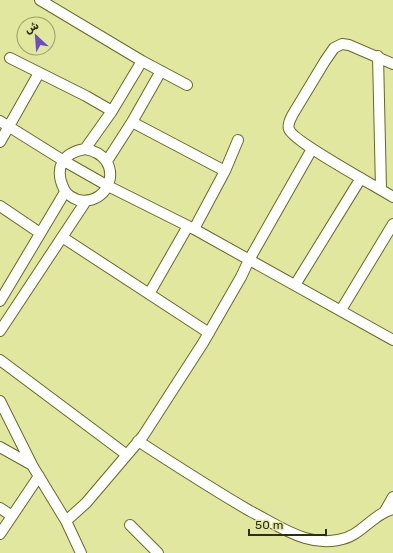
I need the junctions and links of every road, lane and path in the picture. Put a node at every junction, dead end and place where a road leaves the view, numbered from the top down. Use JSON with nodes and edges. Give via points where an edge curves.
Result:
{"nodes":[{"id":1,"x":40,"y":0,"type":"edge"},
{"id":2,"x":378,"y":56,"type":"junction"},
{"id":3,"x":10,"y":58,"type":"dead end"},
{"id":4,"x":142,"y":61,"type":"junction"},
{"id":5,"x":393,"y":64,"type":"edge"},
{"id":6,"x":161,"y":71,"type":"junction"},
{"id":7,"x":39,"y":73,"type":"junction"},
{"id":8,"x":187,"y":85,"type":"dead end"},
{"id":9,"x":112,"y":111,"type":"junction"},
{"id":10,"x":0,"y":121,"type":"edge"},
{"id":11,"x":132,"y":122,"type":"junction"},
{"id":12,"x":10,"y":126,"type":"junction"},
{"id":13,"x":238,"y":140,"type":"dead end"},
{"id":14,"x":0,"y":142,"type":"edge"},
{"id":15,"x":86,"y":149,"type":"junction"},
{"id":16,"x":312,"y":149,"type":"junction"},
{"id":17,"x":64,"y":160,"type":"junction"},
{"id":18,"x":107,"y":161,"type":"junction"},
{"id":19,"x":225,"y":171,"type":"junction"},
{"id":20,"x":361,"y":178,"type":"junction"},
{"id":21,"x":108,"y":186,"type":"junction"},
{"id":22,"x":381,"y":190,"type":"junction"},
{"id":23,"x":65,"y":192,"type":"junction"},
{"id":24,"x":393,"y":197,"type":"edge"},
{"id":25,"x":86,"y":201,"type":"junction"},
{"id":26,"x":0,"y":206,"type":"edge"},
{"id":27,"x":393,"y":224,"type":"edge"},
{"id":28,"x":191,"y":228,"type":"junction"},
{"id":29,"x":40,"y":234,"type":"junction"},
{"id":30,"x":62,"y":237,"type":"junction"},
{"id":31,"x":249,"y":260,"type":"junction"},
{"id":32,"x":295,"y":285,"type":"junction"},
{"id":33,"x":150,"y":294,"type":"junction"},
{"id":34,"x":1,"y":297,"type":"edge"},
{"id":35,"x":341,"y":310,"type":"junction"},
{"id":36,"x":0,"y":331,"type":"edge"},
{"id":37,"x":209,"y":333,"type":"junction"},
{"id":38,"x":392,"y":338,"type":"edge"},
{"id":39,"x":0,"y":360,"type":"edge"},
{"id":40,"x":0,"y":402,"type":"edge"},
{"id":41,"x":138,"y":441,"type":"junction"},
{"id":42,"x":0,"y":447,"type":"edge"},
{"id":43,"x":127,"y":455,"type":"junction"},
{"id":44,"x":32,"y":465,"type":"junction"},
{"id":45,"x":39,"y":476,"type":"junction"},
{"id":46,"x":393,"y":497,"type":"edge"},
{"id":47,"x":0,"y":508,"type":"edge"},
{"id":48,"x":389,"y":510,"type":"edge"},
{"id":49,"x":12,"y":516,"type":"junction"},
{"id":50,"x":66,"y":521,"type":"junction"},
{"id":51,"x":130,"y":525,"type":"dead end"},
{"id":52,"x":0,"y":534,"type":"edge"},
{"id":53,"x":81,"y":553,"type":"edge"},
{"id":54,"x":158,"y":553,"type":"edge"}],
"edges":[{"from":1,"to":4,"type":"street"},
{"from":2,"to":5,"type":"street"},
{"from":2,"to":16,"type":"street","via":[[342,44],[334,48],[325,60],[288,128]]},
{"from":2,"to":22,"type":"street"},
{"from":3,"to":7,"type":"street"},
{"from":4,"to":6,"type":"street"},
{"from":4,"to":9,"type":"street"},
{"from":6,"to":8,"type":"street"},
{"from":6,"to":11,"type":"street"},
{"from":7,"to":9,"type":"street"},
{"from":7,"to":12,"type":"street"},
{"from":9,"to":15,"type":"street"},
{"from":10,"to":12,"type":"street"},
{"from":11,"to":18,"type":"street"},
{"from":11,"to":19,"type":"street"},
{"from":12,"to":14,"type":"street"},
{"from":12,"to":17,"type":"street"},
{"from":13,"to":19,"type":"street"},
{"from":15,"to":17,"type":"street","via":[[73,152]]},
{"from":15,"to":18,"type":"street","via":[[101,155]]},
{"from":16,"to":20,"type":"street"},
{"from":16,"to":31,"type":"street"},
{"from":17,"to":21,"type":"street"},
{"from":17,"to":23,"type":"street","via":[[59,178]]},
{"from":18,"to":21,"type":"street","via":[[111,178]]},
{"from":19,"to":28,"type":"street"},
{"from":20,"to":22,"type":"street"},
{"from":20,"to":32,"type":"street"},
{"from":21,"to":25,"type":"street","via":[[95,199]]},
{"from":21,"to":28,"type":"street"},
{"from":22,"to":24,"type":"street"},
{"from":23,"to":25,"type":"street","via":[[76,200]]},
{"from":23,"to":29,"type":"street"},
{"from":25,"to":30,"type":"street"},
{"from":26,"to":29,"type":"street"},
{"from":27,"to":35,"type":"street"},
{"from":28,"to":31,"type":"street"},
{"from":28,"to":33,"type":"street"},
{"from":29,"to":34,"type":"street"},
{"from":30,"to":33,"type":"street"},
{"from":30,"to":36,"type":"street"},
{"from":31,"to":32,"type":"street"},
{"from":31,"to":37,"type":"street","via":[[242,277]]},
{"from":32,"to":35,"type":"street"},
{"from":33,"to":37,"type":"street"},
{"from":35,"to":38,"type":"street"},
{"from":37,"to":41,"type":"street"},
{"from":39,"to":43,"type":"street"},
{"from":40,"to":44,"type":"street"},
{"from":41,"to":43,"type":"street"},
{"from":41,"to":48,"type":"street","via":[[228,498],[289,532],[306,538],[338,540],[354,535]]},
{"from":42,"to":44,"type":"street"},
{"from":43,"to":50,"type":"street","via":[[86,503]]},
{"from":44,"to":45,"type":"street"},
{"from":45,"to":49,"type":"street"},
{"from":45,"to":50,"type":"street"},
{"from":46,"to":48,"type":"street"},
{"from":47,"to":49,"type":"street"},
{"from":49,"to":52,"type":"street"},
{"from":50,"to":53,"type":"street"},
{"from":51,"to":54,"type":"street"}]}
